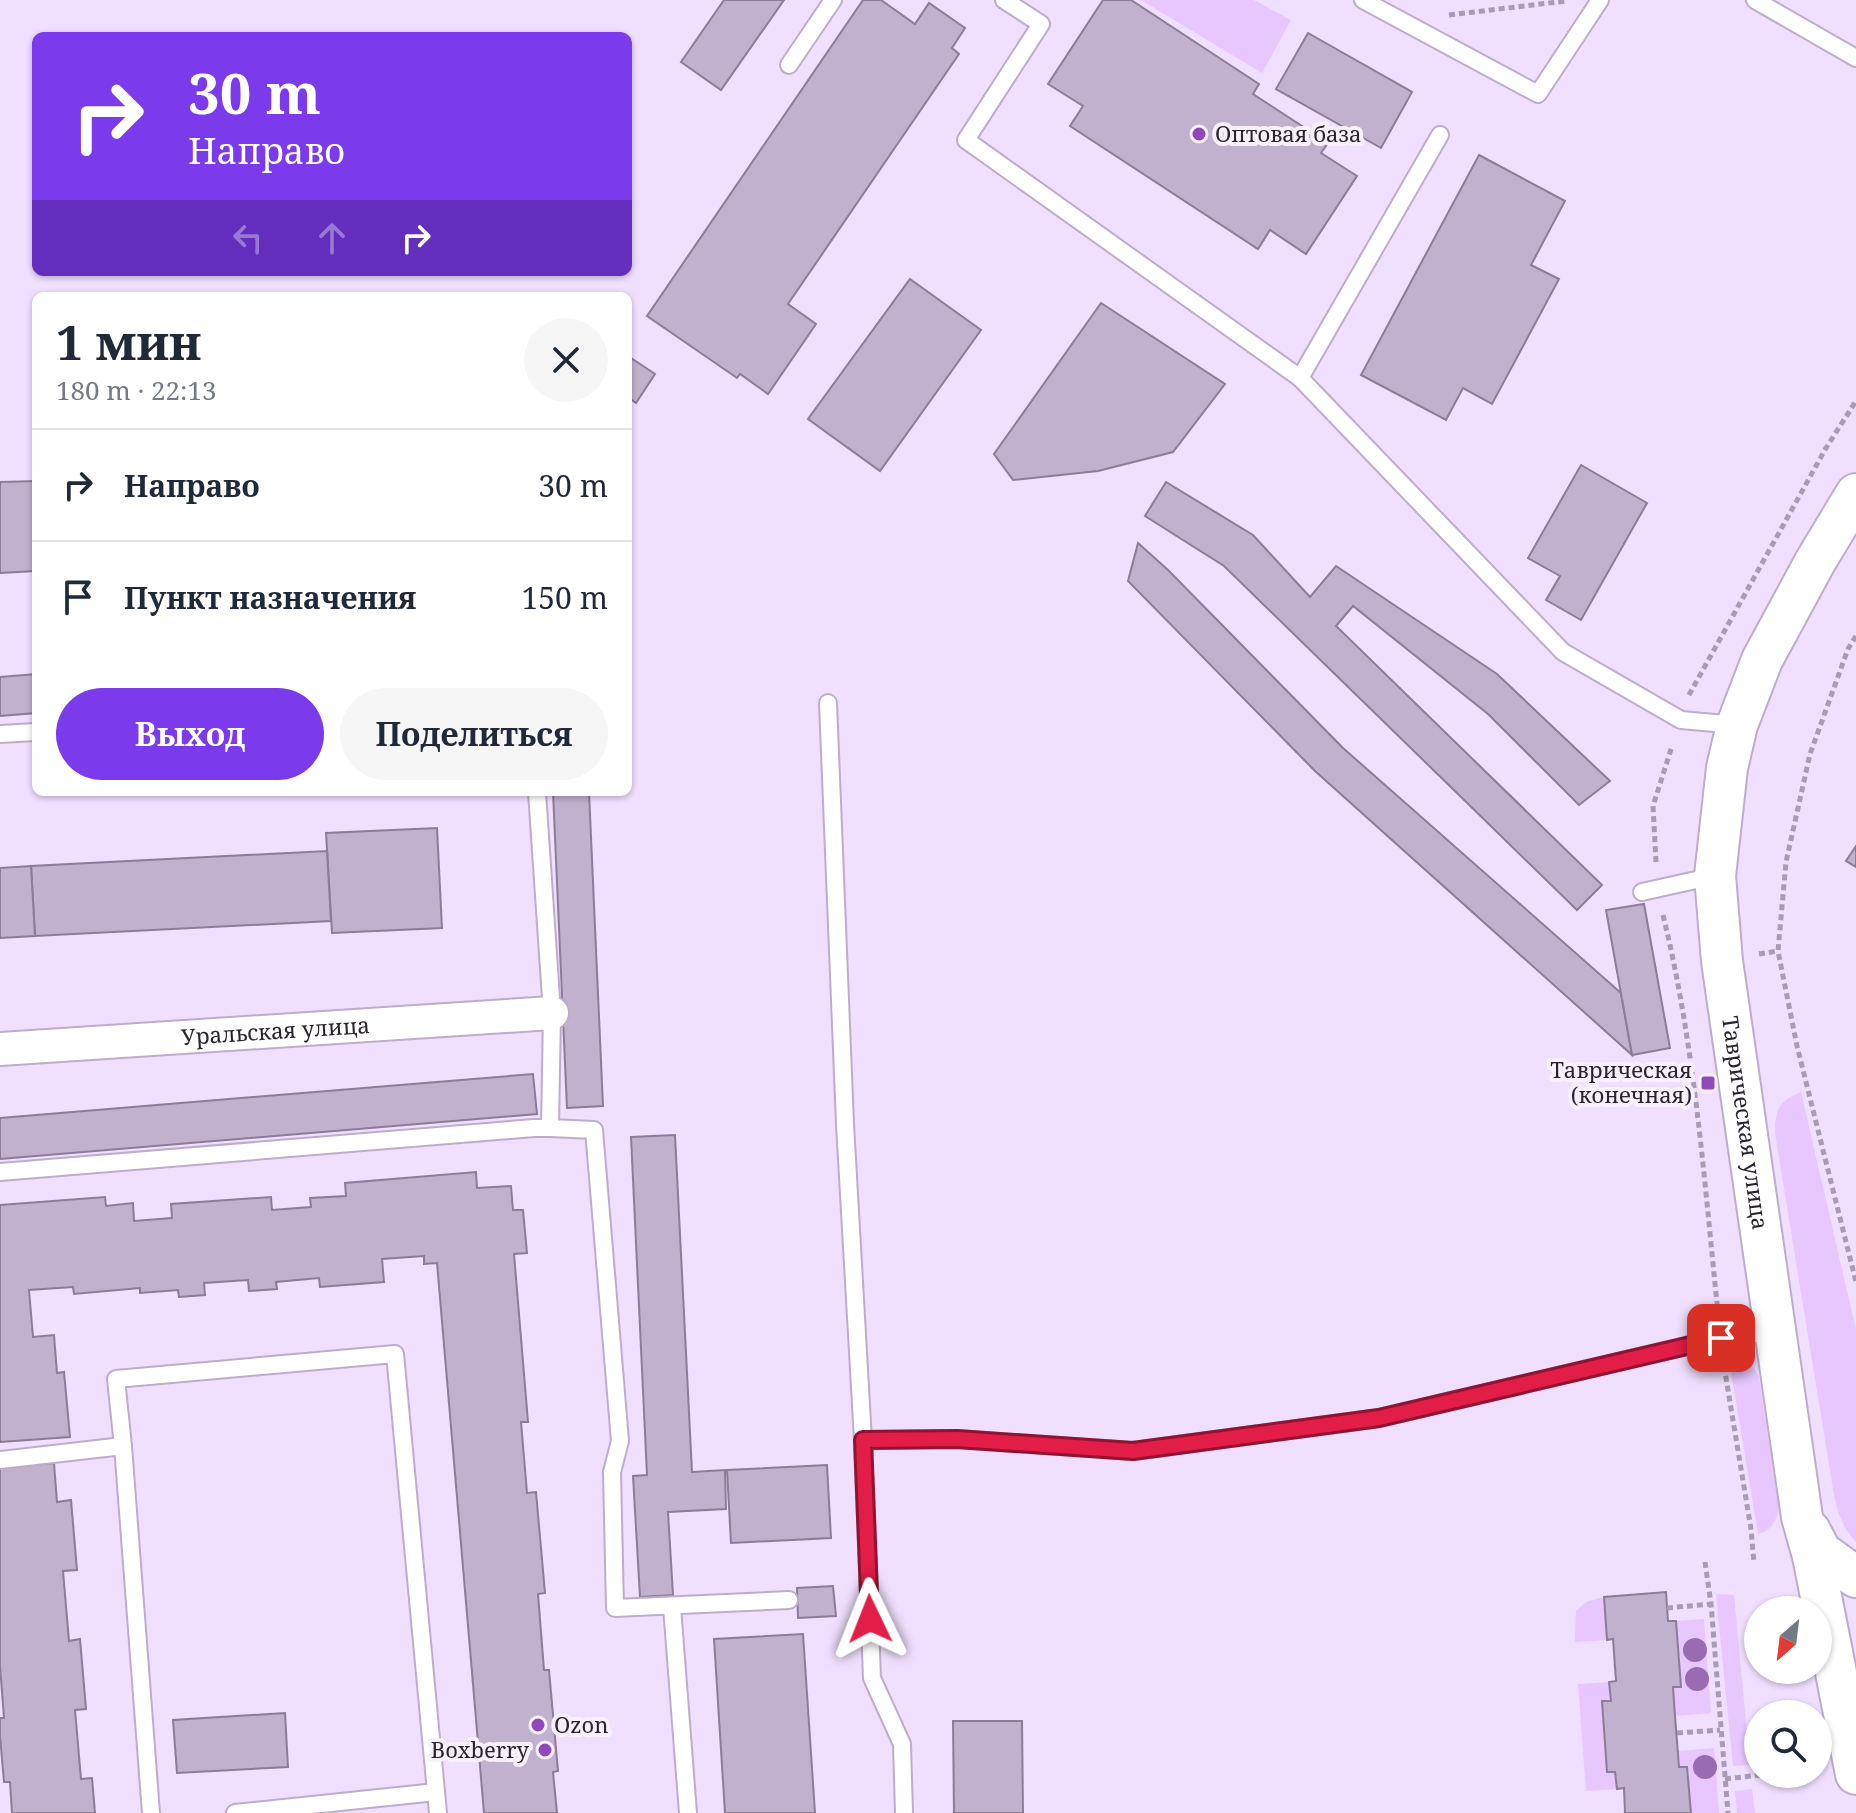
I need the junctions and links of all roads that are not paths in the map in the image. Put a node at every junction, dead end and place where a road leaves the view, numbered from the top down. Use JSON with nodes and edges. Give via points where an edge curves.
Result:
{"nodes":[{"id":1,"x":833,"y":0,"type":"edge"},
{"id":2,"x":1004,"y":0,"type":"edge"},
{"id":3,"x":1363,"y":0,"type":"edge"},
{"id":4,"x":1600,"y":0,"type":"edge"},
{"id":5,"x":1755,"y":0,"type":"edge"},
{"id":6,"x":1856,"y":58,"type":"edge"},
{"id":7,"x":789,"y":65,"type":"dead end"},
{"id":8,"x":1440,"y":135,"type":"dead end"},
{"id":9,"x":1300,"y":378,"type":"junction"},
{"id":10,"x":1856,"y":494,"type":"edge"},
{"id":11,"x":828,"y":703,"type":"dead end"},
{"id":12,"x":1737,"y":725,"type":"junction"},
{"id":13,"x":32,"y":732,"type":"edge"},
{"id":14,"x":0,"y":734,"type":"edge"},
{"id":15,"x":537,"y":796,"type":"edge"},
{"id":16,"x":1715,"y":876,"type":"junction"},
{"id":17,"x":1642,"y":892,"type":"dead end"},
{"id":18,"x":552,"y":1013,"type":"junction"},
{"id":19,"x":0,"y":1049,"type":"edge"},
{"id":20,"x":550,"y":1128,"type":"junction"},
{"id":21,"x":0,"y":1172,"type":"edge"},
{"id":22,"x":1775,"y":1331,"type":"junction"},
{"id":23,"x":863,"y":1440,"type":"junction"},
{"id":24,"x":123,"y":1446,"type":"junction"},
{"id":25,"x":0,"y":1460,"type":"edge"},
{"id":26,"x":1802,"y":1517,"type":"junction"},
{"id":27,"x":1856,"y":1577,"type":"edge"},
{"id":28,"x":789,"y":1600,"type":"dead end"},
{"id":29,"x":672,"y":1607,"type":"junction"},
{"id":30,"x":1856,"y":1774,"type":"edge"},
{"id":31,"x":436,"y":1792,"type":"junction"},
{"id":32,"x":151,"y":1813,"type":"edge"},
{"id":33,"x":235,"y":1813,"type":"edge"},
{"id":34,"x":438,"y":1813,"type":"edge"},
{"id":35,"x":688,"y":1813,"type":"edge"},
{"id":36,"x":904,"y":1813,"type":"edge"}],
"edges":[{"from":1,"to":7,"type":"lane"},
{"from":2,"to":9,"type":"lane","via":[[1041,24],[966,140]]},
{"from":3,"to":4,"type":"lane","via":[[1538,94]]},
{"from":5,"to":6,"type":"lane"},
{"from":8,"to":9,"type":"lane"},
{"from":9,"to":12,"type":"lane","via":[[1563,652],[1681,720]]},
{"from":10,"to":12,"type":"street","name":"Таврическая улица","via":[[1762,660]]},
{"from":11,"to":23,"type":"lane"},
{"from":12,"to":16,"type":"street","name":"Таврическая улица"},
{"from":13,"to":14,"type":"lane"},
{"from":15,"to":18,"type":"lane"},
{"from":16,"to":17,"type":"lane"},
{"from":16,"to":22,"type":"street","name":"Таврическая улица","via":[[1722,961]]},
{"from":18,"to":19,"type":"street","name":"Уральская улица"},
{"from":18,"to":20,"type":"lane"},
{"from":20,"to":21,"type":"lane"},
{"from":20,"to":29,"type":"lane","via":[[594,1130],[620,1441],[612,1472],[615,1608]]},
{"from":22,"to":23,"type":"lane","via":[[1711,1340],[1379,1418],[1133,1451],[957,1439]]},
{"from":22,"to":26,"type":"street","name":"Таврическая улица"},
{"from":23,"to":36,"type":"lane","via":[[872,1678],[902,1744]]},
{"from":24,"to":25,"type":"lane"},
{"from":24,"to":31,"type":"lane","via":[[116,1379],[395,1354]]},
{"from":24,"to":32,"type":"lane"},
{"from":26,"to":27,"type":"street","via":[[1821,1552]]},
{"from":26,"to":30,"type":"street","name":"Таврическая улица"},
{"from":28,"to":29,"type":"lane"},
{"from":29,"to":35,"type":"lane"},
{"from":31,"to":33,"type":"lane"},
{"from":31,"to":34,"type":"lane"}]}
